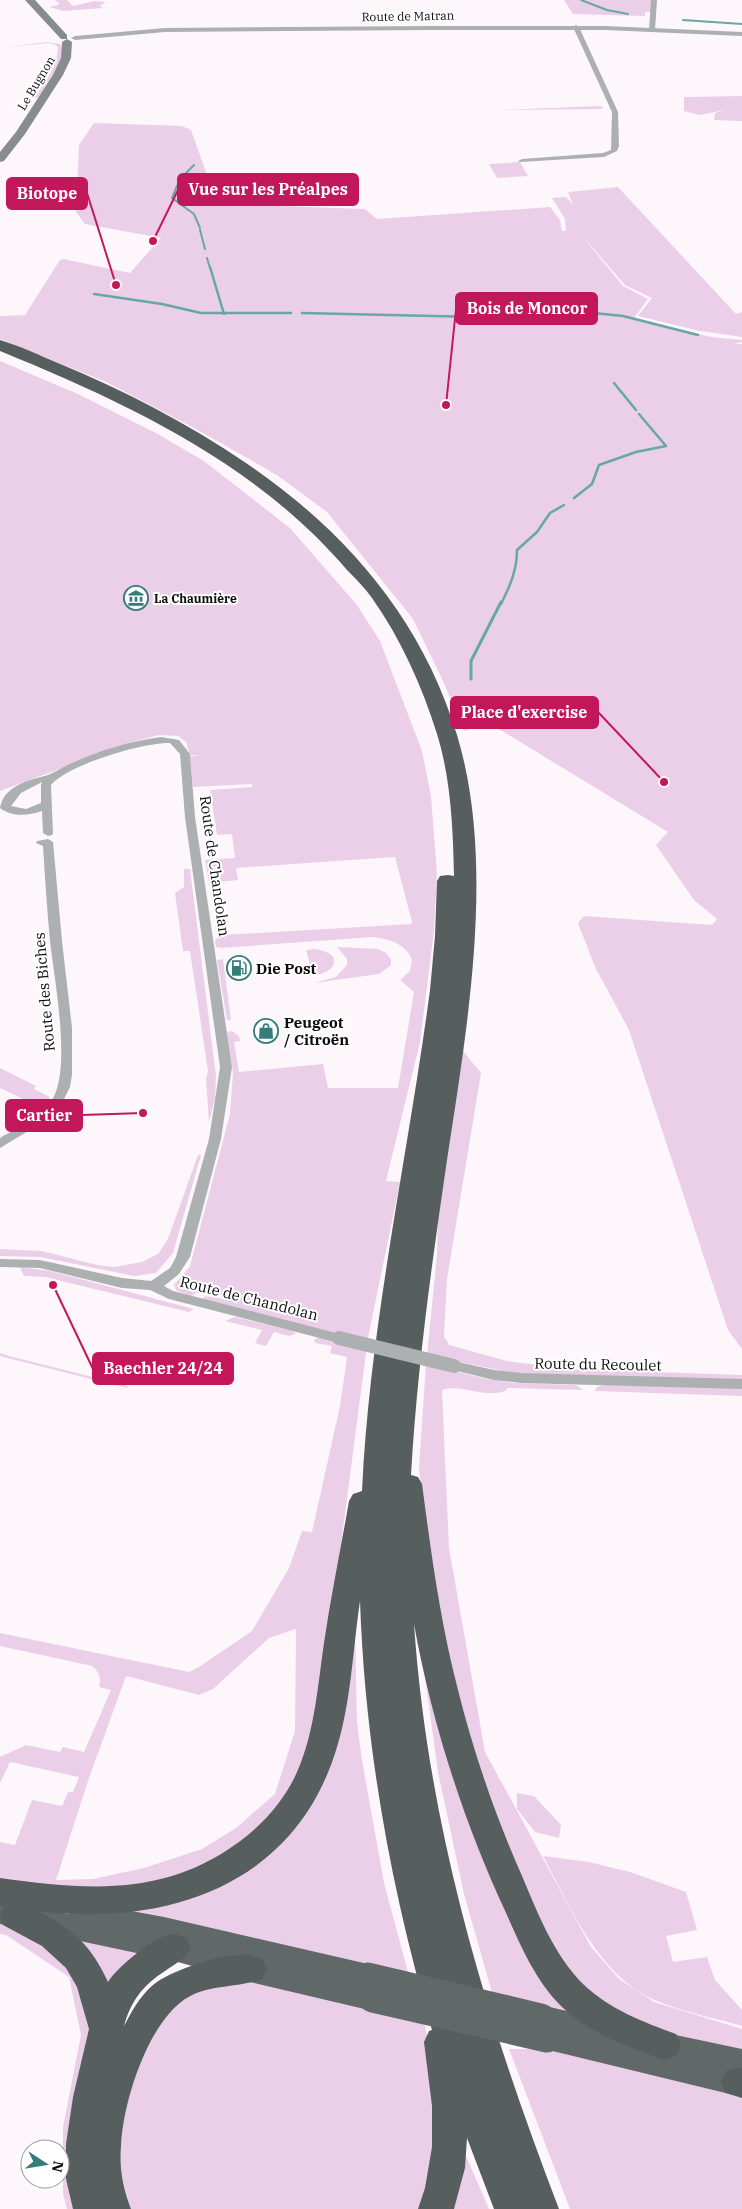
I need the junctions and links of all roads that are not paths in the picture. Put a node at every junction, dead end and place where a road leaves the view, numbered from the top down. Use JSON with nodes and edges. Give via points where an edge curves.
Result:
{"nodes":[{"id":1,"x":30,"y":0,"type":"edge"},
{"id":2,"x":654,"y":0,"type":"edge"},
{"id":3,"x":576,"y":28,"type":"junction"},
{"id":4,"x":652,"y":30,"type":"junction"},
{"id":5,"x":742,"y":34,"type":"edge"},
{"id":6,"x":68,"y":39,"type":"junction"},
{"id":7,"x":0,"y":159,"type":"edge"},
{"id":8,"x":522,"y":161,"type":"dead end"},
{"id":9,"x":0,"y":345,"type":"edge"},
{"id":10,"x":0,"y":352,"type":"edge"},
{"id":11,"x":53,"y":776,"type":"junction"},
{"id":12,"x":46,"y":805,"type":"junction"},
{"id":13,"x":48,"y":832,"type":"dead end"},
{"id":14,"x":41,"y":843,"type":"dead end"},
{"id":15,"x":0,"y":1144,"type":"edge"},
{"id":16,"x":0,"y":1263,"type":"edge"},
{"id":17,"x":153,"y":1286,"type":"junction"},
{"id":18,"x":454,"y":1366,"type":"joint"},
{"id":19,"x":742,"y":1384,"type":"edge"},
{"id":20,"x":383,"y":1391,"type":"junction"},
{"id":21,"x":400,"y":1426,"type":"junction"},
{"id":22,"x":4,"y":1903,"type":"edge"},
{"id":23,"x":210,"y":1941,"type":"junction"},
{"id":24,"x":427,"y":1947,"type":"junction"},
{"id":25,"x":174,"y":1948,"type":"junction"},
{"id":26,"x":250,"y":1969,"type":"junction"},
{"id":27,"x":371,"y":1988,"type":"junction"},
{"id":28,"x":544,"y":2028,"type":"junction"},
{"id":29,"x":106,"y":2029,"type":"junction"},
{"id":30,"x":664,"y":2045,"type":"junction"},
{"id":31,"x":741,"y":2078,"type":"edge"},
{"id":32,"x":92,"y":2209,"type":"edge"},
{"id":33,"x":113,"y":2209,"type":"edge"},
{"id":34,"x":436,"y":2209,"type":"edge"},
{"id":35,"x":512,"y":2209,"type":"edge"},
{"id":36,"x":541,"y":2209,"type":"edge"}],
"edges":[{"from":1,"to":6,"type":"main road"},
{"from":2,"to":4,"type":"street"},
{"from":3,"to":4,"type":"street","name":"Route de Matran"},
{"from":3,"to":6,"type":"street","name":"Route de Matran","via":[[172,30]]},
{"from":3,"to":8,"type":"street","via":[[615,112],[614,151],[604,156]]},
{"from":4,"to":5,"type":"street","name":"Route de Matran"},
{"from":6,"to":7,"type":"main road","name":"Le Bugnon","via":[[66,58],[58,75]]},
{"from":9,"to":21,"type":"highway","via":[[158,414],[225,454],[280,494],[324,533],[368,581],[404,634],[433,693],[447,735],[458,794],[464,849],[463,925],[455,1017],[418,1272]]},
{"from":10,"to":20,"type":"highway","via":[[148,418],[214,457],[274,501],[327,551],[364,595],[394,642],[421,701],[435,749],[443,794],[447,907],[438,1016],[394,1295]]},
{"from":11,"to":12,"type":"street","via":[[46,785]]},
{"from":11,"to":12,"type":"street","name":"Route de Chandolan","via":[[13,792],[5,807],[22,813],[33,812]]},
{"from":11,"to":17,"type":"street","name":"Route de Chandolan","via":[[156,740],[172,740],[185,754],[190,817],[226,1067],[218,1123],[184,1257],[172,1274]]},
{"from":12,"to":13,"type":"street"},
{"from":14,"to":15,"type":"street","name":"Route des Biches","via":[[48,842],[66,1028],[66,1075],[57,1102],[44,1116]]},
{"from":16,"to":17,"type":"street","name":"Route de Chandolan","via":[[40,1264],[122,1283]]},
{"from":17,"to":18,"type":"street","name":"Route de Chandolan","bridge":true,"via":[[169,1294]]},
{"from":18,"to":19,"type":"street","name":"Route du Recoulet","via":[[521,1378]]},
{"from":20,"to":22,"type":"highway","via":[[325,1731],[308,1782],[287,1818],[235,1864],[209,1878],[169,1892],[102,1901]]},
{"from":20,"to":24,"type":"highway","via":[[374,1531],[378,1666],[400,1824]]},
{"from":21,"to":30,"type":"highway","via":[[426,1603],[442,1685],[469,1778],[499,1862],[534,1937],[570,1994],[600,2017]]},
{"from":21,"to":36,"type":"highway","via":[[396,1513],[397,1602],[403,1682],[417,1785],[438,1887],[467,1997],[499,2099]]},
{"from":22,"to":23,"type":"highway","via":[[164,1929]]},
{"from":22,"to":25,"type":"highway"},
{"from":22,"to":29,"type":"highway","via":[[75,1954],[95,1985]]},
{"from":23,"to":25,"type":"highway"},
{"from":23,"to":27,"type":"highway"},
{"from":24,"to":34,"type":"highway","via":[[451,2112],[449,2165]]},
{"from":24,"to":35,"type":"highway","via":[[460,2063]]},
{"from":25,"to":26,"type":"highway"},
{"from":25,"to":29,"type":"highway","via":[[130,1979],[116,2001]]},
{"from":26,"to":27,"type":"highway"},
{"from":26,"to":33,"type":"highway","via":[[220,1972],[185,1982],[160,1999],[143,2021],[121,2074],[103,2143],[104,2176]]},
{"from":27,"to":28,"type":"highway","bridge":true},
{"from":28,"to":30,"type":"highway"},
{"from":28,"to":31,"type":"highway"},
{"from":29,"to":32,"type":"highway","via":[[83,2146],[84,2175]]},
{"from":30,"to":31,"type":"highway"}]}
